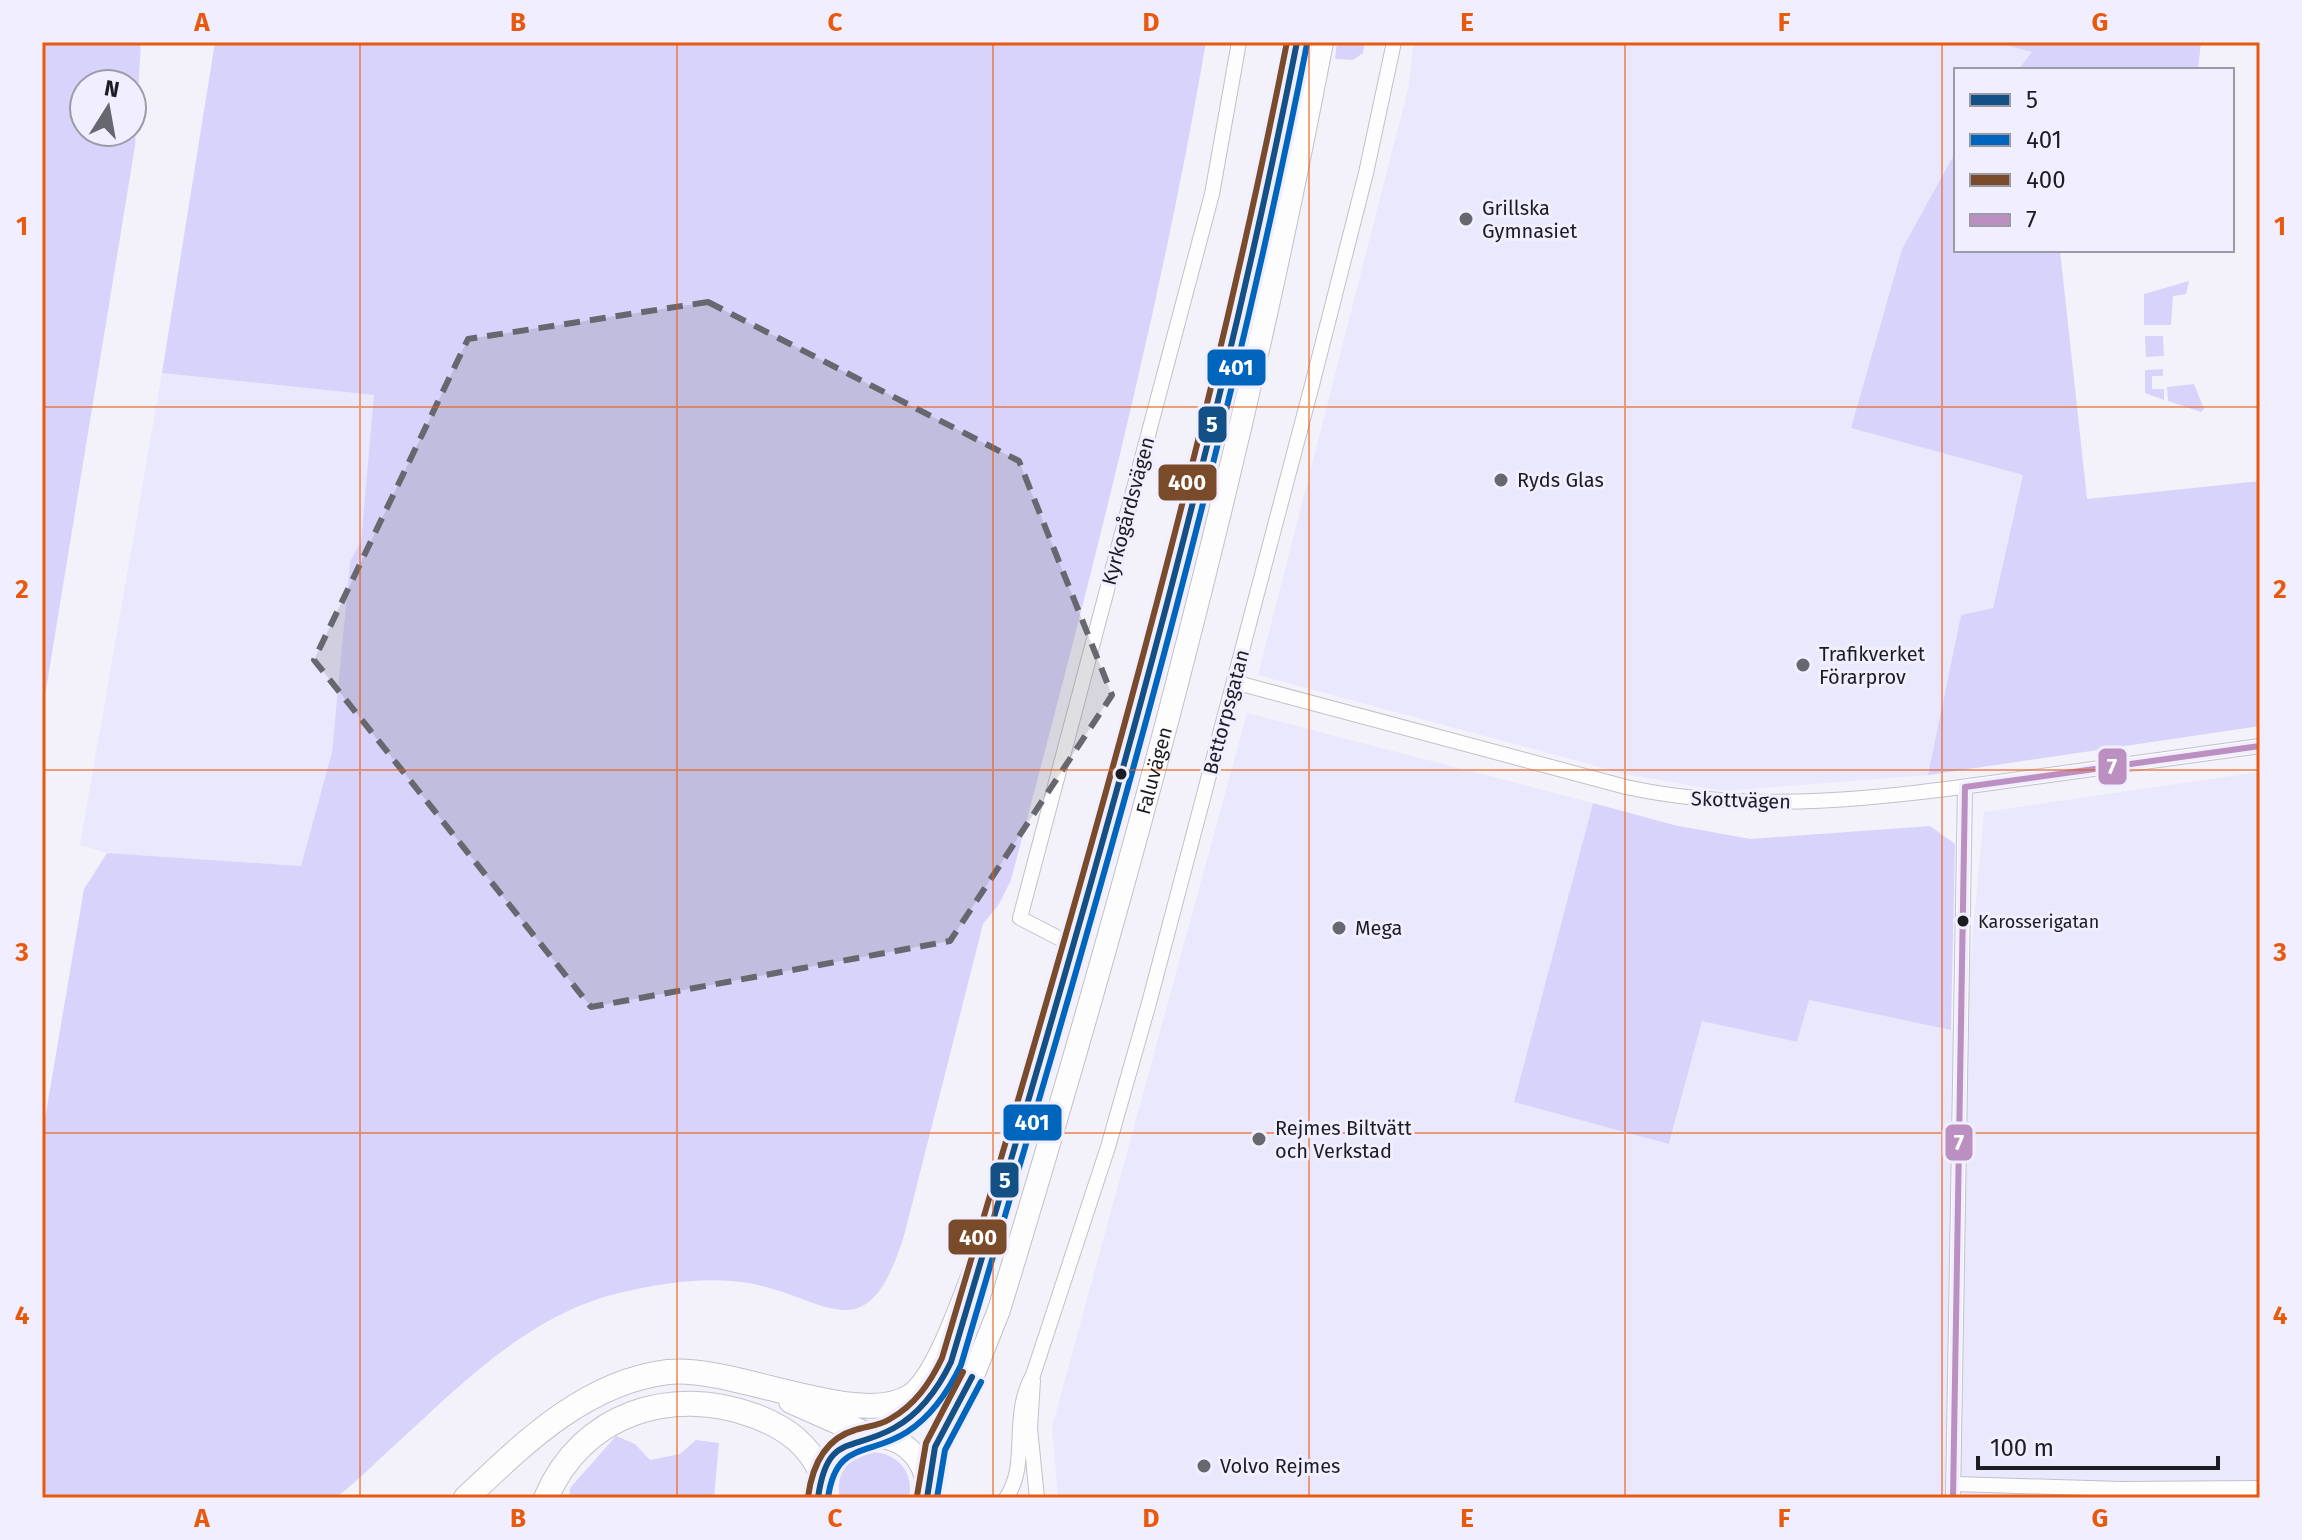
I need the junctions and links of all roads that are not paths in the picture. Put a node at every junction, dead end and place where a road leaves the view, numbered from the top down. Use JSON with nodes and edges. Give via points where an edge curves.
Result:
{"nodes":[{"id":1,"x":1239,"y":42,"type":"edge"},
{"id":2,"x":1297,"y":42,"type":"edge"},
{"id":3,"x":1322,"y":42,"type":"edge"},
{"id":4,"x":1394,"y":42,"type":"edge"},
{"id":5,"x":1234,"y":682,"type":"junction"},
{"id":6,"x":2260,"y":746,"type":"edge"},
{"id":7,"x":1965,"y":787,"type":"junction"},
{"id":8,"x":1074,"y":946,"type":"junction"},
{"id":9,"x":985,"y":1246,"type":"junction"},
{"id":10,"x":1033,"y":1375,"type":"junction"},
{"id":11,"x":757,"y":1384,"type":"junction"},
{"id":12,"x":874,"y":1437,"type":"junction"},
{"id":13,"x":2260,"y":1488,"type":"edge"},
{"id":14,"x":819,"y":1491,"type":"edge"},
{"id":15,"x":1954,"y":1491,"type":"edge"},
{"id":16,"x":930,"y":1492,"type":"edge"},
{"id":17,"x":466,"y":1498,"type":"edge"},
{"id":18,"x":546,"y":1498,"type":"edge"},
{"id":19,"x":1006,"y":1498,"type":"edge"},
{"id":20,"x":1037,"y":1498,"type":"edge"}],
"edges":[{"from":1,"to":8,"type":"street","name":"Kyrkogårdsvägen","via":[[1212,194],[1020,918]]},
{"from":2,"to":8,"type":"highway","name":"Faluvägen","via":[[1238,330],[1155,658]]},
{"from":3,"to":16,"type":"highway","name":"Faluvägen","via":[[1257,349],[1180,664],[999,1310],[974,1373],[935,1447]]},
{"from":4,"to":5,"type":"street","name":"Bettorpsgatan","via":[[1366,173]]},
{"from":5,"to":7,"type":"street","name":"Skottvägen","via":[[1673,798],[1768,804]]},
{"from":5,"to":10,"type":"street","name":"Bettorpsgatan","via":[[1108,1147]]},
{"from":6,"to":7,"type":"street","name":"Skottvägen"},
{"from":7,"to":15,"type":"street"},
{"from":8,"to":9,"type":"highway","name":"Faluvägen"},
{"from":9,"to":11,"type":"highway","via":[[944,1347],[923,1386],[910,1397],[893,1404],[862,1405]]},
{"from":9,"to":12,"type":"highway","name":"Faluvägen","via":[[943,1378],[916,1414]]},
{"from":10,"to":19,"type":"street","name":"Bettorpsgatan","via":[[1021,1404],[1016,1480]]},
{"from":10,"to":20,"type":"street","name":"Bettorpsgatan","via":[[1030,1428]]},
{"from":11,"to":12,"type":"highway"},
{"from":11,"to":17,"type":"highway","via":[[686,1371],[610,1388],[544,1428]]},
{"from":12,"to":14,"type":"highway","name":"Faluvägen","via":[[837,1451]]},
{"from":12,"to":16,"type":"highway","via":[[907,1449],[920,1463]]},
{"from":13,"to":15,"type":"street"},
{"from":14,"to":18,"type":"highway","via":[[803,1444],[767,1421],[719,1406],[668,1403],[629,1414],[598,1431],[568,1459]]}]}
